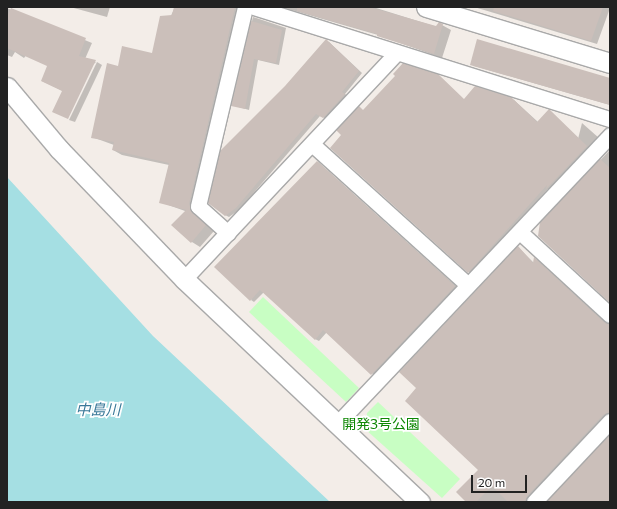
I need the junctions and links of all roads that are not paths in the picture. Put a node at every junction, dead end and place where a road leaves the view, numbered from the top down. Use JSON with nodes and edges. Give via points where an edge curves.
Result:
{"nodes":[{"id":1,"x":245,"y":7,"type":"edge"},
{"id":2,"x":254,"y":7,"type":"edge"},
{"id":3,"x":426,"y":7,"type":"edge"},
{"id":4,"x":396,"y":53,"type":"junction"},
{"id":5,"x":610,"y":63,"type":"edge"},
{"id":6,"x":7,"y":87,"type":"edge"},
{"id":7,"x":610,"y":119,"type":"edge"},
{"id":8,"x":610,"y":135,"type":"edge"},
{"id":9,"x":312,"y":144,"type":"junction"},
{"id":10,"x":520,"y":232,"type":"junction"},
{"id":11,"x":228,"y":233,"type":"junction"},
{"id":12,"x":184,"y":279,"type":"junction"},
{"id":13,"x":468,"y":285,"type":"junction"},
{"id":14,"x":610,"y":315,"type":"edge"},
{"id":15,"x":610,"y":421,"type":"edge"},
{"id":16,"x":336,"y":425,"type":"junction"},
{"id":17,"x":420,"y":502,"type":"edge"},
{"id":18,"x":534,"y":502,"type":"edge"}],
"edges":[{"from":1,"to":11,"type":"street","via":[[198,206]]},
{"from":2,"to":4,"type":"street"},
{"from":3,"to":5,"type":"street"},
{"from":4,"to":7,"type":"street"},
{"from":4,"to":9,"type":"street"},
{"from":6,"to":12,"type":"street","via":[[59,149]]},
{"from":8,"to":10,"type":"street"},
{"from":9,"to":11,"type":"street"},
{"from":9,"to":13,"type":"street"},
{"from":10,"to":13,"type":"street"},
{"from":10,"to":14,"type":"street"},
{"from":11,"to":12,"type":"street"},
{"from":12,"to":16,"type":"street"},
{"from":13,"to":16,"type":"street"},
{"from":15,"to":18,"type":"street"},
{"from":16,"to":17,"type":"street"}]}
